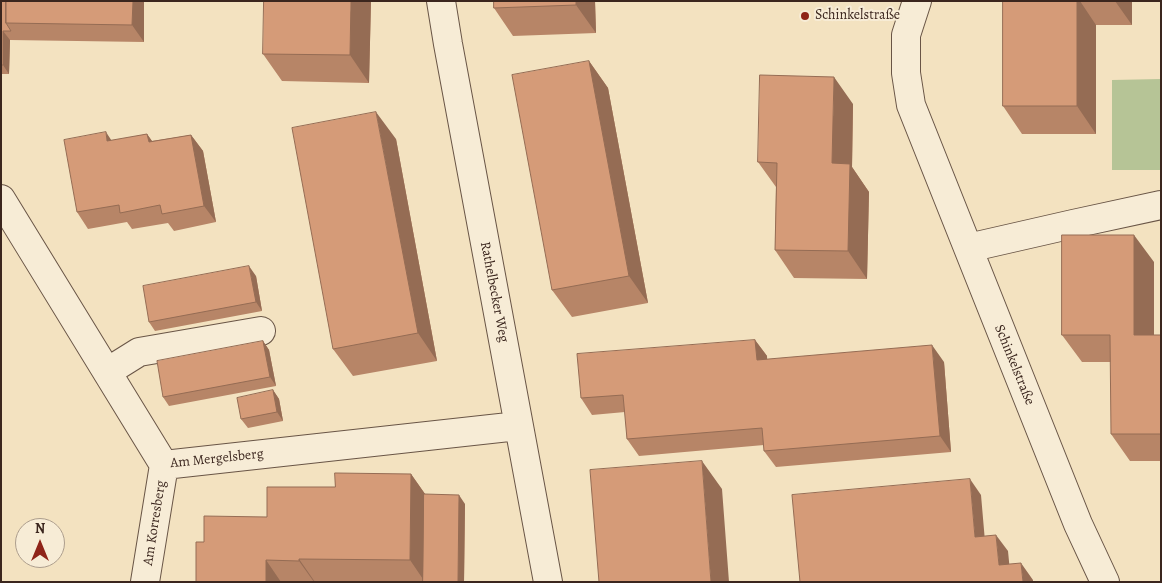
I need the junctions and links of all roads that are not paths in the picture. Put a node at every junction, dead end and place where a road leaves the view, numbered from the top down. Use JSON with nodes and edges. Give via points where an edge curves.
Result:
{"nodes":[{"id":1,"x":441,"y":1,"type":"edge"},
{"id":2,"x":917,"y":1,"type":"edge"},
{"id":3,"x":1,"y":200,"type":"edge"},
{"id":4,"x":1161,"y":206,"type":"edge"},
{"id":5,"x":968,"y":248,"type":"junction"},
{"id":6,"x":261,"y":331,"type":"dead end"},
{"id":7,"x":107,"y":372,"type":"junction"},
{"id":8,"x":518,"y":426,"type":"junction"},
{"id":9,"x":164,"y":465,"type":"junction"},
{"id":10,"x":145,"y":582,"type":"edge"},
{"id":11,"x":548,"y":582,"type":"edge"},
{"id":12,"x":1105,"y":582,"type":"edge"}],
"edges":[{"from":1,"to":8,"type":"street","name":"Rathelbecker Weg"},
{"from":2,"to":5,"type":"street","name":"Schinkelstraße","via":[[906,35],[906,73],[911,105]]},
{"from":3,"to":7,"type":"street","name":"Am Mergelsberg"},
{"from":4,"to":5,"type":"street"},
{"from":5,"to":12,"type":"street","name":"Schinkelstraße","via":[[1078,524]]},
{"from":6,"to":7,"type":"street","via":[[140,352]]},
{"from":7,"to":9,"type":"street","name":"Am Mergelsberg"},
{"from":8,"to":9,"type":"street","name":"Am Mergelsberg"},
{"from":8,"to":11,"type":"street","name":"Rathelbecker Weg"},
{"from":9,"to":10,"type":"street","name":"Am Korresberg"}]}
